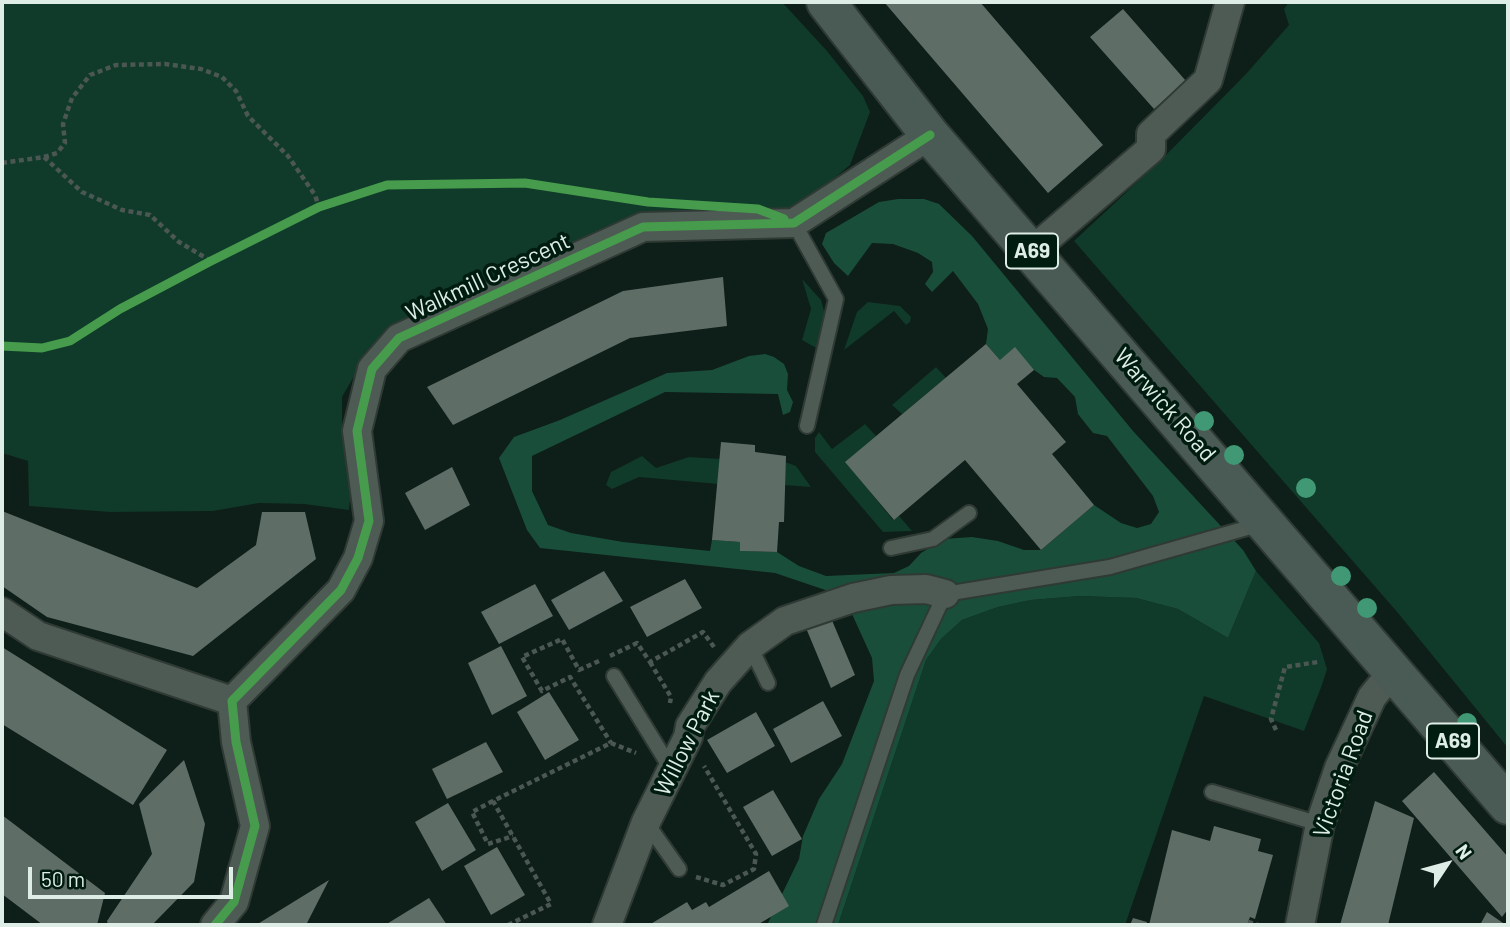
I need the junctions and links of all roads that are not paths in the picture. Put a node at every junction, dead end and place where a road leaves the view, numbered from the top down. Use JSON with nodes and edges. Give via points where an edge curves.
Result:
{"nodes":[{"id":1,"x":826,"y":2,"type":"edge"},
{"id":2,"x":1230,"y":2,"type":"edge"},
{"id":3,"x":930,"y":135,"type":"junction"},
{"id":4,"x":794,"y":223,"type":"junction"},
{"id":5,"x":1032,"y":251,"type":"junction"},
{"id":6,"x":807,"y":426,"type":"dead end"},
{"id":7,"x":969,"y":513,"type":"dead end"},
{"id":8,"x":1266,"y":523,"type":"junction"},
{"id":9,"x":891,"y":548,"type":"dead end"},
{"id":10,"x":945,"y":594,"type":"junction"},
{"id":11,"x":2,"y":612,"type":"edge"},
{"id":12,"x":750,"y":646,"type":"junction"},
{"id":13,"x":614,"y":676,"type":"dead end"},
{"id":14,"x":1398,"y":677,"type":"junction"},
{"id":15,"x":768,"y":683,"type":"dead end"},
{"id":16,"x":232,"y":701,"type":"junction"},
{"id":17,"x":670,"y":762,"type":"junction"},
{"id":18,"x":1212,"y":792,"type":"dead end"},
{"id":19,"x":1508,"y":805,"type":"edge"},
{"id":20,"x":646,"y":821,"type":"junction"},
{"id":21,"x":1320,"y":824,"type":"junction"},
{"id":22,"x":679,"y":870,"type":"road end"},
{"id":23,"x":215,"y":925,"type":"edge"},
{"id":24,"x":607,"y":925,"type":"edge"},
{"id":25,"x":824,"y":925,"type":"edge"},
{"id":26,"x":1300,"y":925,"type":"edge"}],
"edges":[{"from":1,"to":3,"type":"main road","name":"Warwick Road","number":"A69"},
{"from":2,"to":5,"type":"street","via":[[1208,80],[1151,134],[1151,149]]},
{"from":3,"to":4,"type":"street"},
{"from":3,"to":5,"type":"main road","name":"Warwick Road","number":"A69"},
{"from":4,"to":6,"type":"lane","via":[[836,299]]},
{"from":4,"to":16,"type":"street","name":"Walkmill Crescent","via":[[643,227],[399,338],[372,369],[357,430],[369,521],[358,558],[341,590]]},
{"from":5,"to":8,"type":"main road","name":"Warwick Road","number":"A69"},
{"from":7,"to":9,"type":"lane","via":[[933,539]]},
{"from":8,"to":10,"type":"lane","via":[[1110,567]]},
{"from":8,"to":14,"type":"main road","name":"Warwick Road","number":"A69"},
{"from":10,"to":12,"type":"street","name":"Willow Park","via":[[926,589],[891,590],[853,598],[785,621]]},
{"from":10,"to":25,"type":"lane","via":[[907,675]]},
{"from":11,"to":16,"type":"street","via":[[38,636]]},
{"from":12,"to":15,"type":"lane"},
{"from":12,"to":17,"type":"street","name":"Willow Park","via":[[718,682]]},
{"from":13,"to":17,"type":"lane"},
{"from":14,"to":19,"type":"main road","name":"Warwick Road","number":"A69"},
{"from":14,"to":21,"type":"street","name":"Victoria Road","via":[[1381,686],[1365,709]]},
{"from":16,"to":23,"type":"street","via":[[255,826],[234,902]]},
{"from":17,"to":20,"type":"street","name":"Willow Park"},
{"from":18,"to":21,"type":"lane"},
{"from":20,"to":22,"type":"lane"},
{"from":20,"to":24,"type":"street","name":"Willow Park"},
{"from":21,"to":26,"type":"street","name":"Victoria Road"}]}
